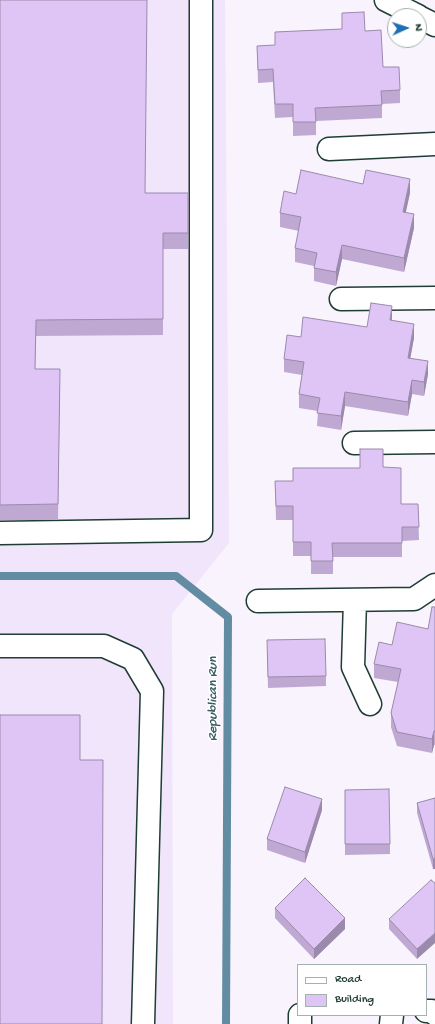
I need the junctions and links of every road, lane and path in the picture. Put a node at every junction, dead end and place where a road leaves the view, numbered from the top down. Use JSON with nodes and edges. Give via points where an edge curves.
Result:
{"nodes":[{"id":1,"x":201,"y":0,"type":"edge"},
{"id":2,"x":386,"y":0,"type":"edge"},
{"id":3,"x":402,"y":8,"type":"edge"},
{"id":4,"x":435,"y":144,"type":"edge"},
{"id":5,"x":329,"y":149,"type":"dead end"},
{"id":6,"x":341,"y":298,"type":"dead end"},
{"id":7,"x":435,"y":298,"type":"edge"},
{"id":8,"x":435,"y":442,"type":"edge"},
{"id":9,"x":354,"y":443,"type":"dead end"},
{"id":10,"x":0,"y":533,"type":"edge"},
{"id":11,"x":435,"y":585,"type":"edge"},
{"id":12,"x":355,"y":600,"type":"junction"},
{"id":13,"x":258,"y":601,"type":"dead end"},
{"id":14,"x":0,"y":646,"type":"edge"},
{"id":15,"x":370,"y":704,"type":"dead end"},
{"id":16,"x":143,"y":1024,"type":"edge"}],
"edges":[{"from":1,"to":10,"type":"lane","via":[[201,530]]},
{"from":2,"to":3,"type":"lane"},
{"from":4,"to":5,"type":"lane"},
{"from":6,"to":7,"type":"lane"},
{"from":8,"to":9,"type":"lane"},
{"from":11,"to":12,"type":"lane","via":[[414,599]]},
{"from":12,"to":13,"type":"lane"},
{"from":12,"to":15,"type":"lane","via":[[353,667]]},
{"from":14,"to":16,"type":"lane","via":[[104,646],[133,659],[152,691]]}]}
